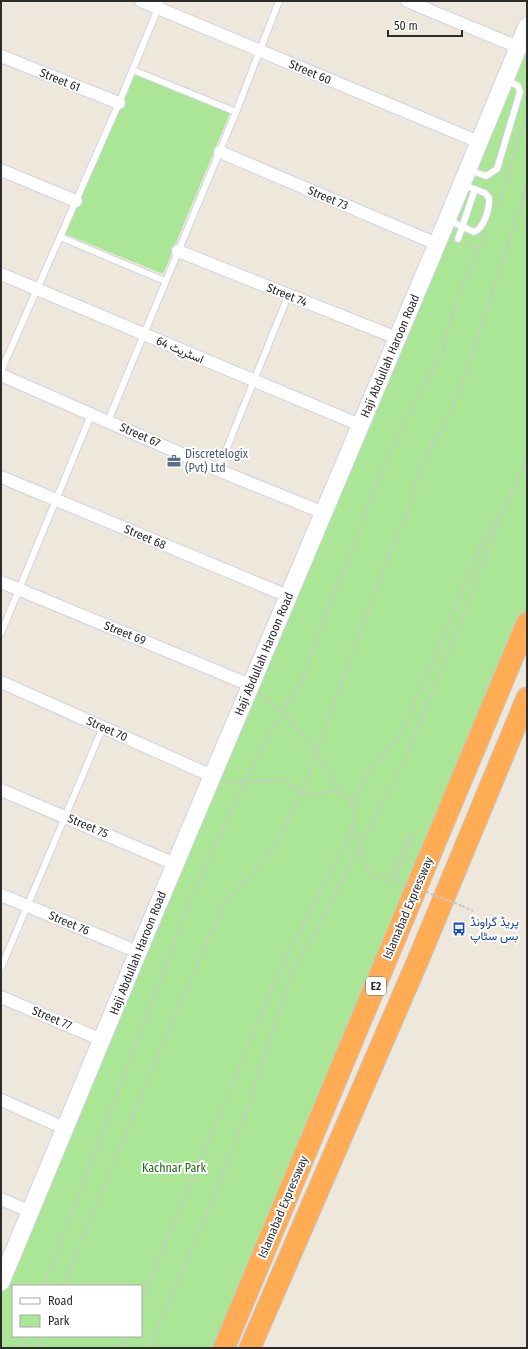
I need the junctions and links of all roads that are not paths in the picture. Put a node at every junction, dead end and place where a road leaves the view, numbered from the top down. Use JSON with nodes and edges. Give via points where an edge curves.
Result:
{"nodes":[{"id":1,"x":141,"y":1,"type":"edge"},
{"id":2,"x":279,"y":1,"type":"edge"},
{"id":3,"x":407,"y":1,"type":"edge"},
{"id":4,"x":159,"y":5,"type":"edge"},
{"id":5,"x":527,"y":26,"type":"edge"},
{"id":6,"x":518,"y":47,"type":"junction"},
{"id":7,"x":259,"y":51,"type":"junction"},
{"id":8,"x":1,"y":56,"type":"edge"},
{"id":9,"x":133,"y":70,"type":"junction"},
{"id":10,"x":505,"y":79,"type":"junction"},
{"id":11,"x":119,"y":103,"type":"junction"},
{"id":12,"x":236,"y":112,"type":"junction"},
{"id":13,"x":479,"y":142,"type":"junction"},
{"id":14,"x":220,"y":152,"type":"junction"},
{"id":15,"x":1,"y":170,"type":"edge"},
{"id":16,"x":468,"y":181,"type":"junction"},
{"id":17,"x":76,"y":201,"type":"junction"},
{"id":18,"x":447,"y":219,"type":"junction"},
{"id":19,"x":462,"y":227,"type":"junction"},
{"id":20,"x":60,"y":237,"type":"junction"},
{"id":21,"x":458,"y":239,"type":"road end"},
{"id":22,"x":437,"y":244,"type":"junction"},
{"id":23,"x":178,"y":251,"type":"junction"},
{"id":24,"x":1,"y":274,"type":"edge"},
{"id":25,"x":165,"y":282,"type":"junction"},
{"id":26,"x":37,"y":289,"type":"junction"},
{"id":27,"x":288,"y":296,"type":"junction"},
{"id":28,"x":143,"y":334,"type":"junction"},
{"id":29,"x":397,"y":338,"type":"junction"},
{"id":30,"x":1,"y":371,"type":"edge"},
{"id":31,"x":1,"y":375,"type":"edge"},
{"id":32,"x":254,"y":382,"type":"junction"},
{"id":33,"x":91,"y":415,"type":"junction"},
{"id":34,"x":108,"y":421,"type":"junction"},
{"id":35,"x":360,"y":426,"type":"junction"},
{"id":36,"x":218,"y":470,"type":"junction"},
{"id":37,"x":1,"y":477,"type":"edge"},
{"id":38,"x":56,"y":500,"type":"junction"},
{"id":39,"x":324,"y":512,"type":"junction"},
{"id":40,"x":1,"y":582,"type":"edge"},
{"id":41,"x":19,"y":589,"type":"junction"},
{"id":42,"x":288,"y":596,"type":"junction"},
{"id":43,"x":527,"y":623,"type":"edge"},
{"id":44,"x":1,"y":633,"type":"edge"},
{"id":45,"x":1,"y":682,"type":"edge"},
{"id":46,"x":249,"y":686,"type":"junction"},
{"id":47,"x":527,"y":698,"type":"edge"},
{"id":48,"x":103,"y":728,"type":"junction"},
{"id":49,"x":212,"y":776,"type":"junction"},
{"id":50,"x":1,"y":790,"type":"edge"},
{"id":51,"x":64,"y":816,"type":"junction"},
{"id":52,"x":175,"y":864,"type":"junction"},
{"id":53,"x":1,"y":895,"type":"edge"},
{"id":54,"x":27,"y":906,"type":"junction"},
{"id":55,"x":138,"y":952,"type":"junction"},
{"id":56,"x":1,"y":968,"type":"edge"},
{"id":57,"x":1,"y":997,"type":"edge"},
{"id":58,"x":102,"y":1040,"type":"junction"},
{"id":59,"x":1,"y":1100,"type":"edge"},
{"id":60,"x":64,"y":1128,"type":"junction"},
{"id":61,"x":1,"y":1199,"type":"edge"},
{"id":62,"x":31,"y":1212,"type":"junction"},
{"id":63,"x":1,"y":1282,"type":"edge"},
{"id":64,"x":224,"y":1348,"type":"edge"},
{"id":65,"x":250,"y":1348,"type":"edge"}],
"edges":[{"from":1,"to":4,"type":"street","name":"Street 60"},
{"from":2,"to":7,"type":"lane"},
{"from":3,"to":6,"type":"street"},
{"from":4,"to":7,"type":"street","name":"Street 60"},
{"from":4,"to":9,"type":"lane"},
{"from":5,"to":6,"type":"street","name":"Haji Abdullah Haroon Road"},
{"from":6,"to":10,"type":"street","name":"Haji Abdullah Haroon Road"},
{"from":7,"to":12,"type":"lane"},
{"from":7,"to":13,"type":"street","name":"Street 60"},
{"from":8,"to":11,"type":"street","name":"Street 61"},
{"from":9,"to":11,"type":"lane"},
{"from":9,"to":12,"type":"lane"},
{"from":10,"to":13,"type":"street","name":"Haji Abdullah Haroon Road"},
{"from":10,"to":16,"type":"lane","via":[[518,86],[520,92],[497,169],[486,176]]},
{"from":11,"to":17,"type":"lane"},
{"from":12,"to":14,"type":"lane"},
{"from":13,"to":16,"type":"street","name":"Haji Abdullah Haroon Road"},
{"from":14,"to":22,"type":"street","name":"Street 73"},
{"from":14,"to":23,"type":"lane"},
{"from":15,"to":17,"type":"street"},
{"from":16,"to":18,"type":"street","name":"Haji Abdullah Haroon Road"},
{"from":16,"to":19,"type":"lane"},
{"from":16,"to":19,"type":"lane","via":[[487,195],[489,200],[482,226],[474,232]]},
{"from":17,"to":20,"type":"lane"},
{"from":18,"to":19,"type":"lane"},
{"from":18,"to":22,"type":"street","name":"Haji Abdullah Haroon Road"},
{"from":19,"to":21,"type":"lane"},
{"from":20,"to":25,"type":"lane"},
{"from":20,"to":26,"type":"lane"},
{"from":22,"to":29,"type":"street","name":"Haji Abdullah Haroon Road"},
{"from":23,"to":25,"type":"lane"},
{"from":23,"to":27,"type":"street","name":"Street 74"},
{"from":24,"to":26,"type":"street","name":"اسٹریٹ 64"},
{"from":25,"to":28,"type":"lane"},
{"from":26,"to":28,"type":"street","name":"اسٹریٹ 64"},
{"from":26,"to":30,"type":"lane"},
{"from":27,"to":29,"type":"street","name":"Street 74"},
{"from":27,"to":32,"type":"lane"},
{"from":28,"to":32,"type":"street","name":"اسٹریٹ 64"},
{"from":28,"to":34,"type":"lane"},
{"from":29,"to":35,"type":"street","name":"Haji Abdullah Haroon Road"},
{"from":31,"to":33,"type":"street","name":"Street 67"},
{"from":32,"to":35,"type":"street","name":"اسٹریٹ 64"},
{"from":32,"to":36,"type":"lane"},
{"from":33,"to":34,"type":"street","name":"Street 67"},
{"from":33,"to":38,"type":"lane"},
{"from":34,"to":36,"type":"street","name":"Street 67"},
{"from":35,"to":39,"type":"street","name":"Haji Abdullah Haroon Road"},
{"from":36,"to":39,"type":"street","name":"Street 67"},
{"from":37,"to":38,"type":"street","name":"Street 68"},
{"from":38,"to":41,"type":"lane"},
{"from":38,"to":42,"type":"street","name":"Street 68"},
{"from":39,"to":42,"type":"street","name":"Haji Abdullah Haroon Road"},
{"from":40,"to":41,"type":"street","name":"Street 69"},
{"from":41,"to":44,"type":"lane"},
{"from":41,"to":46,"type":"street","name":"Street 69"},
{"from":42,"to":46,"type":"street","name":"Haji Abdullah Haroon Road"},
{"from":43,"to":64,"type":"highway","name":"Islamabad Expressway","number":"E2"},
{"from":45,"to":48,"type":"street","name":"Street 70"},
{"from":46,"to":49,"type":"street","name":"Haji Abdullah Haroon Road"},
{"from":47,"to":65,"type":"highway","number":"E2","via":[[417,964]]},
{"from":48,"to":49,"type":"street","name":"Street 70"},
{"from":48,"to":51,"type":"lane"},
{"from":49,"to":52,"type":"street","name":"Haji Abdullah Haroon Road"},
{"from":50,"to":51,"type":"street","name":"Street 75"},
{"from":51,"to":52,"type":"street","name":"Street 75"},
{"from":51,"to":54,"type":"lane"},
{"from":52,"to":55,"type":"street","name":"Haji Abdullah Haroon Road"},
{"from":53,"to":54,"type":"street","name":"Street 76"},
{"from":54,"to":55,"type":"street","name":"Street 76"},
{"from":54,"to":56,"type":"lane"},
{"from":55,"to":58,"type":"street","name":"Haji Abdullah Haroon Road"},
{"from":57,"to":58,"type":"street","name":"Street 77"},
{"from":58,"to":60,"type":"street","name":"Haji Abdullah Haroon Road"},
{"from":59,"to":60,"type":"street"},
{"from":60,"to":62,"type":"street","name":"Haji Abdullah Haroon Road"},
{"from":61,"to":62,"type":"street"},
{"from":62,"to":63,"type":"street","name":"Haji Abdullah Haroon Road"}]}
